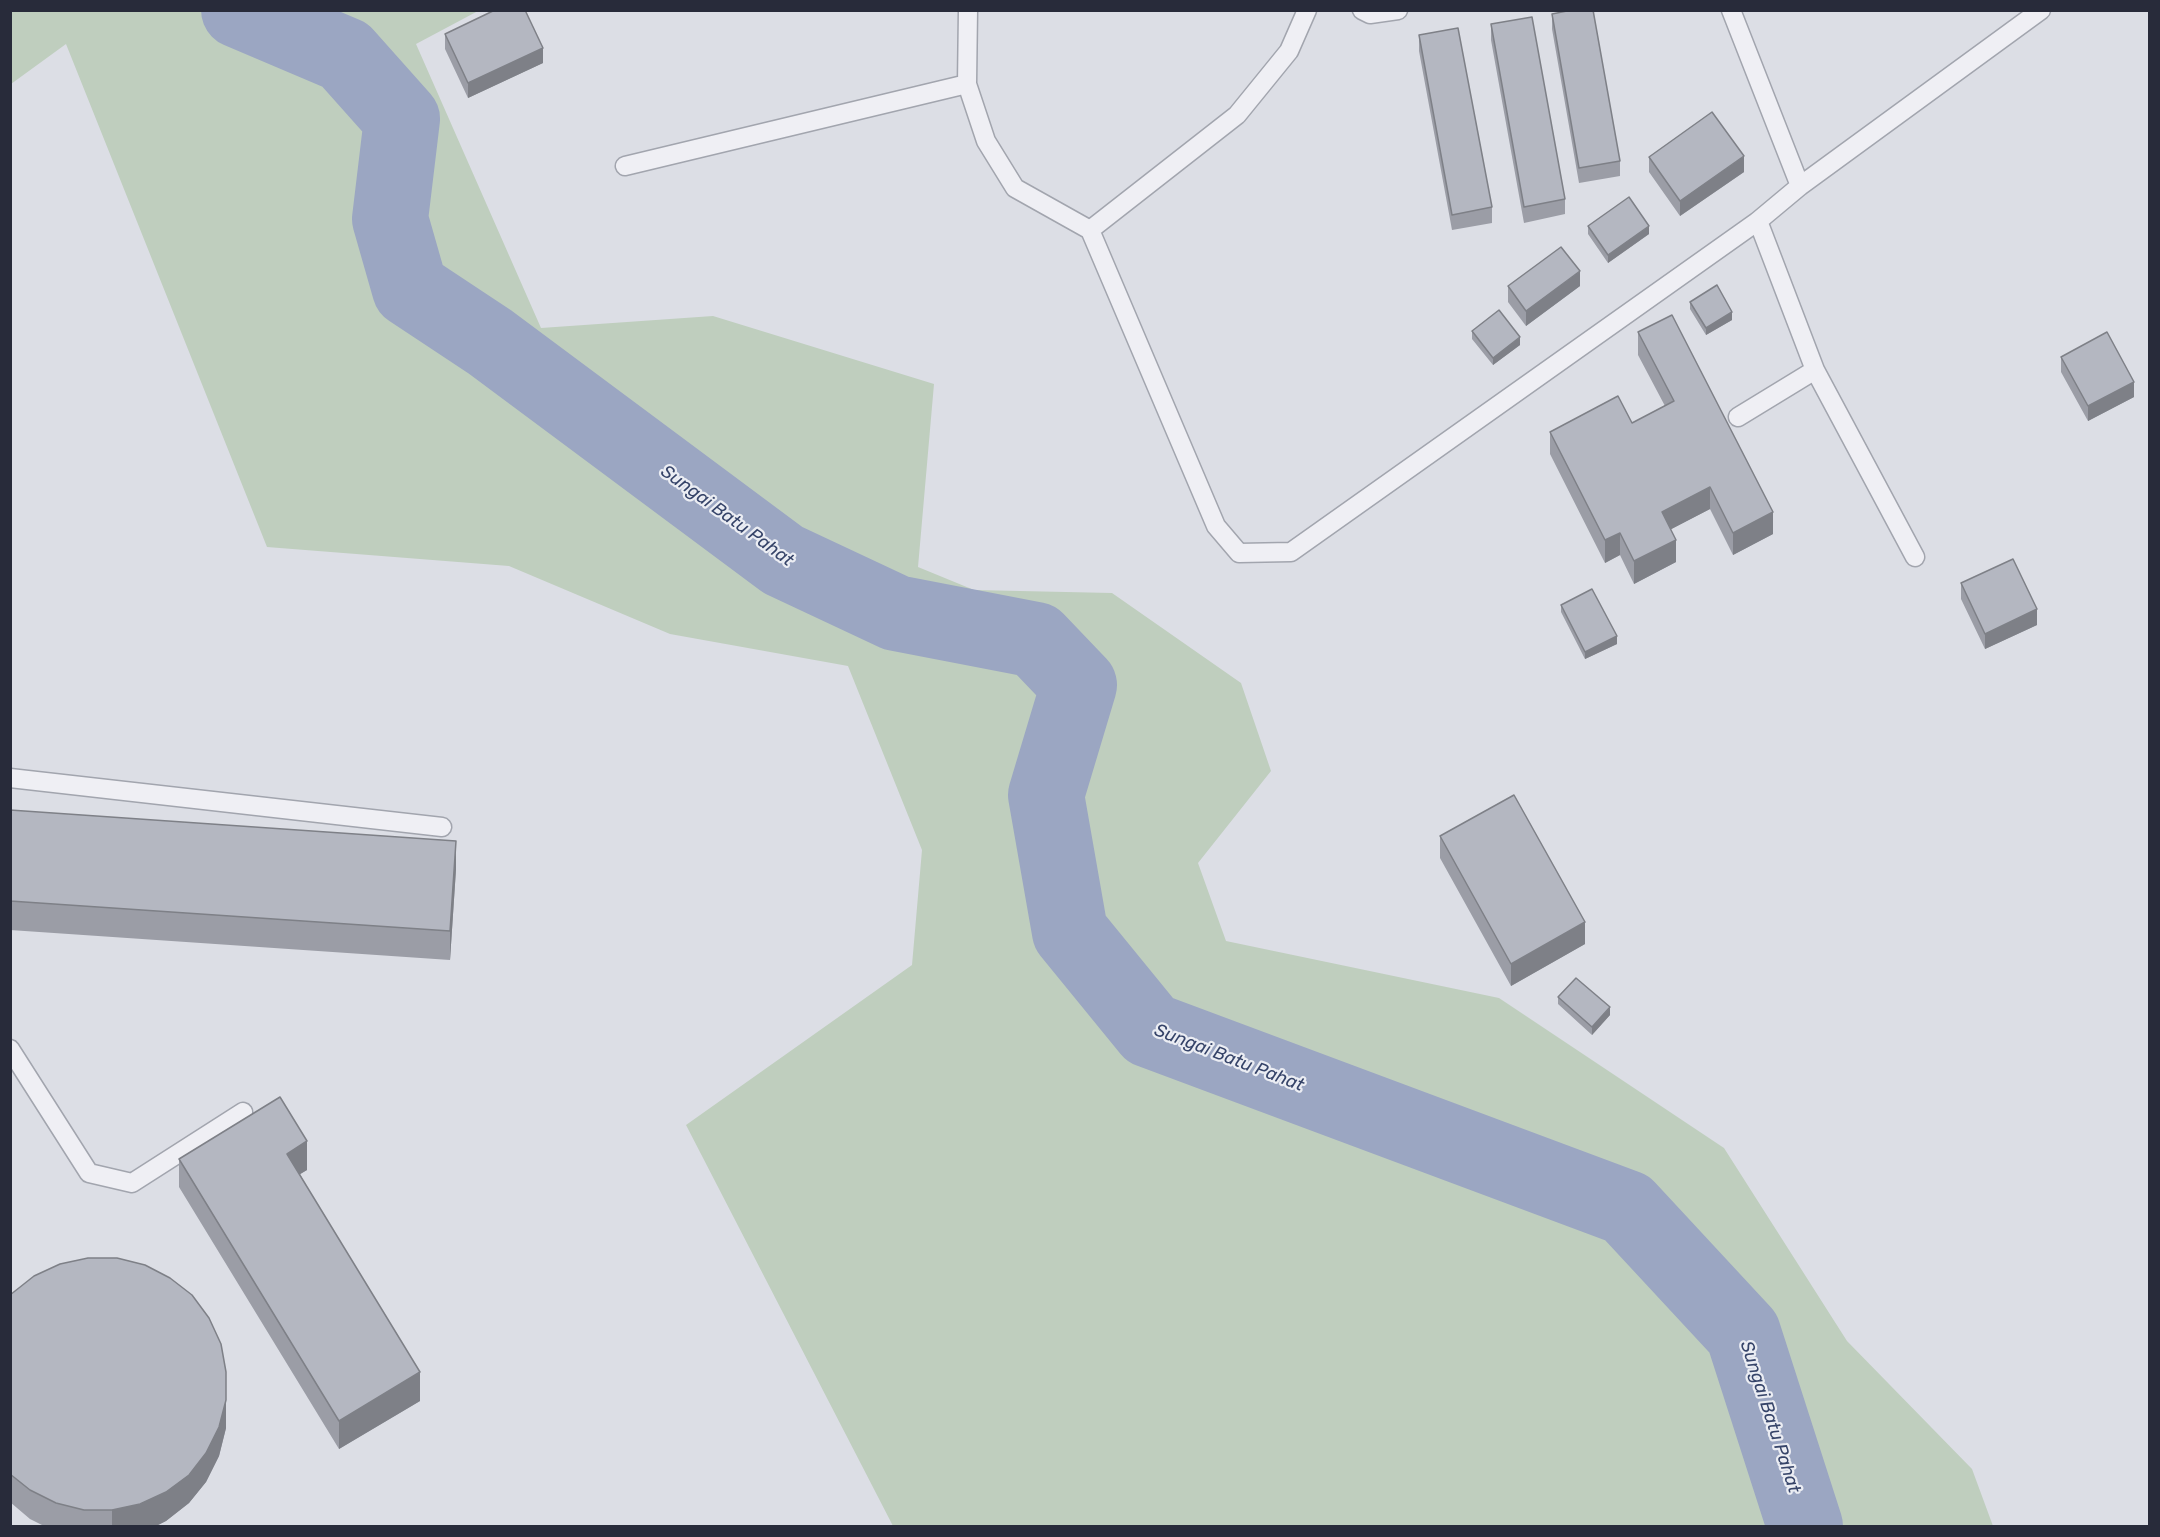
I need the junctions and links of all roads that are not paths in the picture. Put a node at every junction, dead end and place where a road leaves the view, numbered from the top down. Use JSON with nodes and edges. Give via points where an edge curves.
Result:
{"nodes":[{"id":1,"x":968,"y":10,"type":"edge"},
{"id":2,"x":1307,"y":10,"type":"edge"},
{"id":3,"x":1362,"y":10,"type":"edge"},
{"id":4,"x":1398,"y":10,"type":"edge"},
{"id":5,"x":1731,"y":10,"type":"edge"},
{"id":6,"x":2041,"y":10,"type":"edge"},
{"id":7,"x":967,"y":84,"type":"junction"},
{"id":8,"x":625,"y":166,"type":"dead end"},
{"id":9,"x":1800,"y":186,"type":"junction"},
{"id":10,"x":1758,"y":221,"type":"junction"},
{"id":11,"x":1090,"y":230,"type":"junction"},
{"id":12,"x":1815,"y":370,"type":"junction"},
{"id":13,"x":1738,"y":417,"type":"dead end"},
{"id":14,"x":1915,"y":557,"type":"dead end"},
{"id":15,"x":10,"y":778,"type":"edge"},
{"id":16,"x":441,"y":827,"type":"dead end"},
{"id":17,"x":10,"y":1049,"type":"edge"},
{"id":18,"x":243,"y":1112,"type":"dead end"}],
"edges":[{"from":1,"to":7,"type":"lane"},
{"from":2,"to":11,"type":"lane","via":[[1289,51],[1237,116]]},
{"from":3,"to":4,"type":"lane","via":[[1370,14]]},
{"from":5,"to":9,"type":"lane"},
{"from":6,"to":9,"type":"lane"},
{"from":7,"to":8,"type":"lane"},
{"from":7,"to":11,"type":"lane","via":[[986,141],[1015,188]]},
{"from":9,"to":10,"type":"lane"},
{"from":10,"to":11,"type":"lane","via":[[1291,552],[1239,553],[1216,526]]},
{"from":10,"to":12,"type":"lane"},
{"from":12,"to":13,"type":"lane"},
{"from":12,"to":14,"type":"lane"},
{"from":15,"to":16,"type":"lane"},
{"from":17,"to":18,"type":"lane","via":[[89,1173],[132,1183]]}]}
